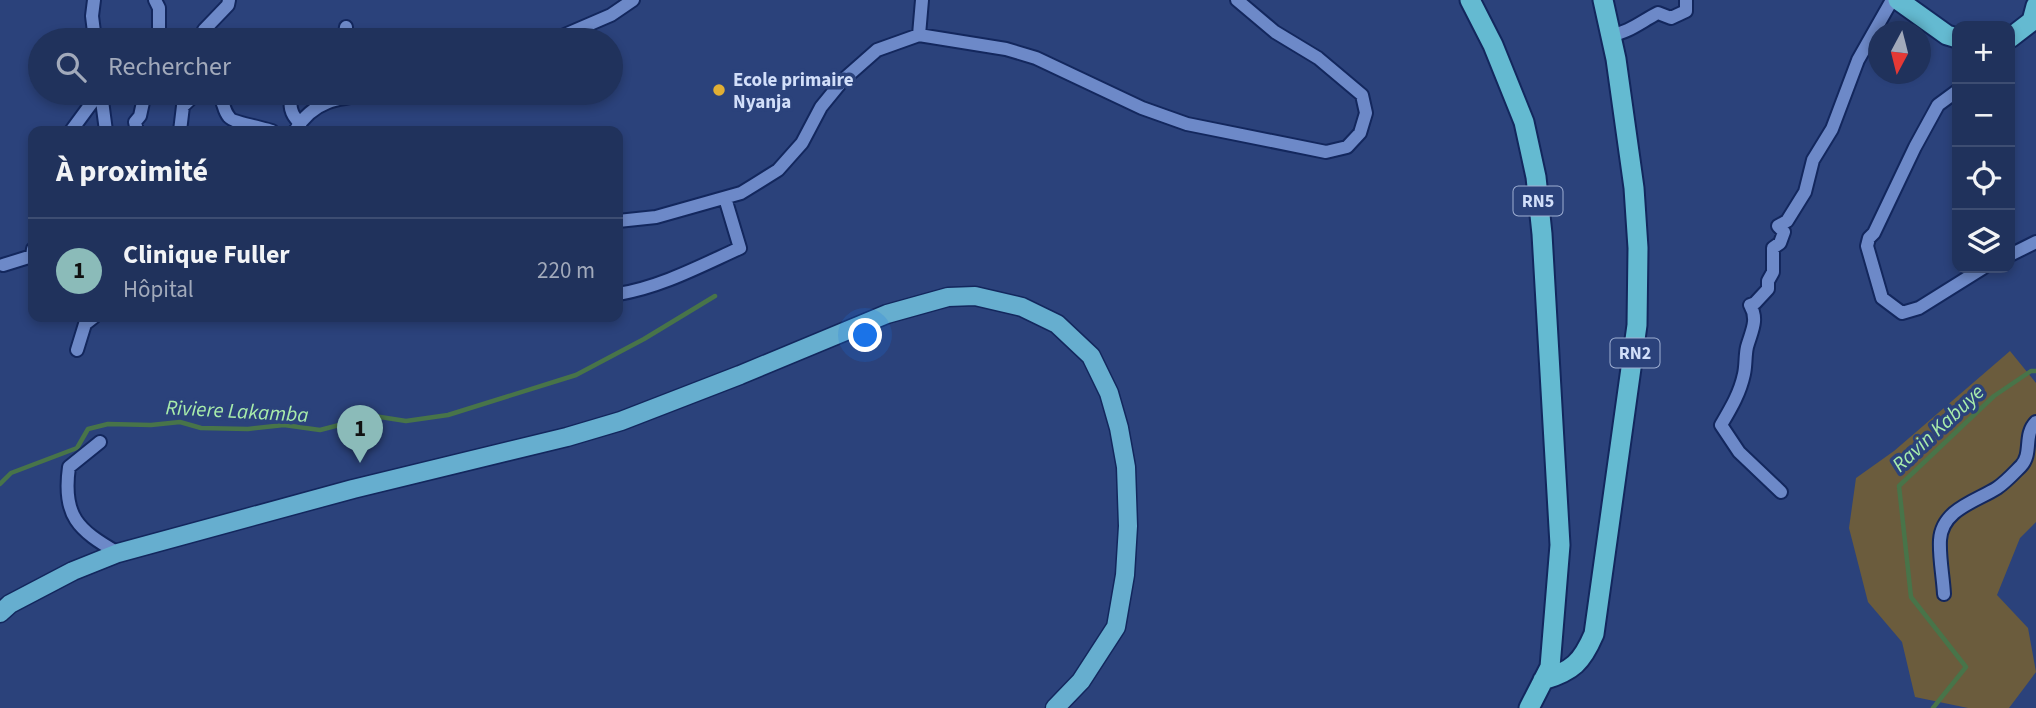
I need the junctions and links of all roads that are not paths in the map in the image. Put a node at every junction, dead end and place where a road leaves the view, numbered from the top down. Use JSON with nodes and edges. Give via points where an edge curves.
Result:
{"nodes":[{"id":1,"x":94,"y":0,"type":"edge"},
{"id":2,"x":155,"y":0,"type":"edge"},
{"id":3,"x":229,"y":0,"type":"edge"},
{"id":4,"x":633,"y":0,"type":"edge"},
{"id":5,"x":922,"y":0,"type":"edge"},
{"id":6,"x":1237,"y":0,"type":"edge"},
{"id":7,"x":1471,"y":0,"type":"edge"},
{"id":8,"x":1603,"y":0,"type":"edge"},
{"id":9,"x":1686,"y":0,"type":"edge"},
{"id":10,"x":1892,"y":0,"type":"edge"},
{"id":11,"x":1898,"y":0,"type":"edge"},
{"id":12,"x":2036,"y":6,"type":"edge"},
{"id":13,"x":94,"y":28,"type":"edge"},
{"id":14,"x":159,"y":28,"type":"edge"},
{"id":15,"x":206,"y":28,"type":"edge"},
{"id":16,"x":581,"y":28,"type":"edge"},
{"id":17,"x":919,"y":35,"type":"junction"},
{"id":18,"x":1611,"y":35,"type":"junction"},
{"id":19,"x":1952,"y":36,"type":"edge"},
{"id":20,"x":2015,"y":36,"type":"edge"},
{"id":21,"x":1952,"y":94,"type":"edge"},
{"id":22,"x":91,"y":105,"type":"edge"},
{"id":23,"x":102,"y":105,"type":"edge"},
{"id":24,"x":142,"y":105,"type":"edge"},
{"id":25,"x":184,"y":105,"type":"edge"},
{"id":26,"x":224,"y":105,"type":"edge"},
{"id":27,"x":290,"y":105,"type":"edge"},
{"id":28,"x":320,"y":105,"type":"edge"},
{"id":29,"x":75,"y":126,"type":"edge"},
{"id":30,"x":105,"y":126,"type":"edge"},
{"id":31,"x":136,"y":126,"type":"edge"},
{"id":32,"x":181,"y":126,"type":"edge"},
{"id":33,"x":259,"y":126,"type":"edge"},
{"id":34,"x":298,"y":126,"type":"edge"},
{"id":35,"x":299,"y":126,"type":"edge"},
{"id":36,"x":725,"y":198,"type":"junction"},
{"id":37,"x":623,"y":220,"type":"edge"},
{"id":38,"x":2036,"y":242,"type":"edge"},
{"id":39,"x":2015,"y":252,"type":"edge"},
{"id":40,"x":28,"y":257,"type":"edge"},
{"id":41,"x":3,"y":265,"type":"dead end"},
{"id":42,"x":1975,"y":273,"type":"edge"},
{"id":43,"x":623,"y":293,"type":"edge"},
{"id":44,"x":88,"y":322,"type":"edge"},
{"id":45,"x":77,"y":350,"type":"dead end"},
{"id":46,"x":2036,"y":422,"type":"edge"},
{"id":47,"x":100,"y":442,"type":"dead end"},
{"id":48,"x":1782,"y":492,"type":"dead end"},
{"id":49,"x":118,"y":553,"type":"junction"},
{"id":50,"x":1944,"y":594,"type":"dead end"},
{"id":51,"x":0,"y":613,"type":"edge"},
{"id":52,"x":1544,"y":680,"type":"junction"},
{"id":53,"x":1055,"y":708,"type":"edge"},
{"id":54,"x":1529,"y":708,"type":"edge"}],
"edges":[{"from":1,"to":13,"type":"street"},
{"from":2,"to":14,"type":"street"},
{"from":3,"to":15,"type":"street"},
{"from":4,"to":16,"type":"street"},
{"from":5,"to":17,"type":"street"},
{"from":6,"to":17,"type":"street","via":[[1362,95],[1366,113],[1360,133],[1347,147],[1326,152],[1187,124],[1036,58]]},
{"from":7,"to":52,"type":"highway","number":"RN5","via":[[1524,122],[1536,177],[1560,545],[1550,667]]},
{"from":8,"to":18,"type":"highway","number":"RN2"},
{"from":9,"to":18,"type":"street","via":[[1686,11],[1671,18],[1658,13],[1624,34]]},
{"from":10,"to":48,"type":"street","via":[[1858,60],[1832,129],[1813,160],[1805,192],[1778,226],[1784,232],[1773,248],[1768,289],[1750,305],[1754,330],[1743,378],[1721,425],[1739,452]]},
{"from":11,"to":19,"type":"highway"},
{"from":12,"to":20,"type":"highway","via":[[2032,22]]},
{"from":17,"to":36,"type":"street","via":[[877,50],[843,80],[778,170]]},
{"from":18,"to":52,"type":"highway","number":"RN2","via":[[1634,188],[1638,248],[1635,353],[1594,634],[1575,666]]},
{"from":21,"to":42,"type":"street","via":[[1938,104],[1867,246],[1882,298],[1902,313],[1919,308]]},
{"from":22,"to":29,"type":"street"},
{"from":23,"to":30,"type":"street"},
{"from":24,"to":31,"type":"street"},
{"from":25,"to":32,"type":"street"},
{"from":26,"to":33,"type":"street","via":[[235,122]]},
{"from":27,"to":34,"type":"street"},
{"from":28,"to":35,"type":"street"},
{"from":36,"to":37,"type":"street","via":[[656,217]]},
{"from":36,"to":43,"type":"street","via":[[740,248],[676,278]]},
{"from":38,"to":39,"type":"street"},
{"from":40,"to":41,"type":"street"},
{"from":44,"to":45,"type":"street"},
{"from":46,"to":50,"type":"street","via":[[2022,465],[1946,522],[1940,538]]},
{"from":47,"to":49,"type":"street","via":[[69,467],[68,501],[81,529]]},
{"from":49,"to":51,"type":"main road","via":[[73,571]]},
{"from":49,"to":53,"type":"main road","via":[[567,437],[740,375],[887,314],[948,297],[975,296],[1022,307],[1057,324],[1091,356],[1119,428],[1128,526],[1116,627],[1081,681]]},
{"from":52,"to":54,"type":"highway"}]}
